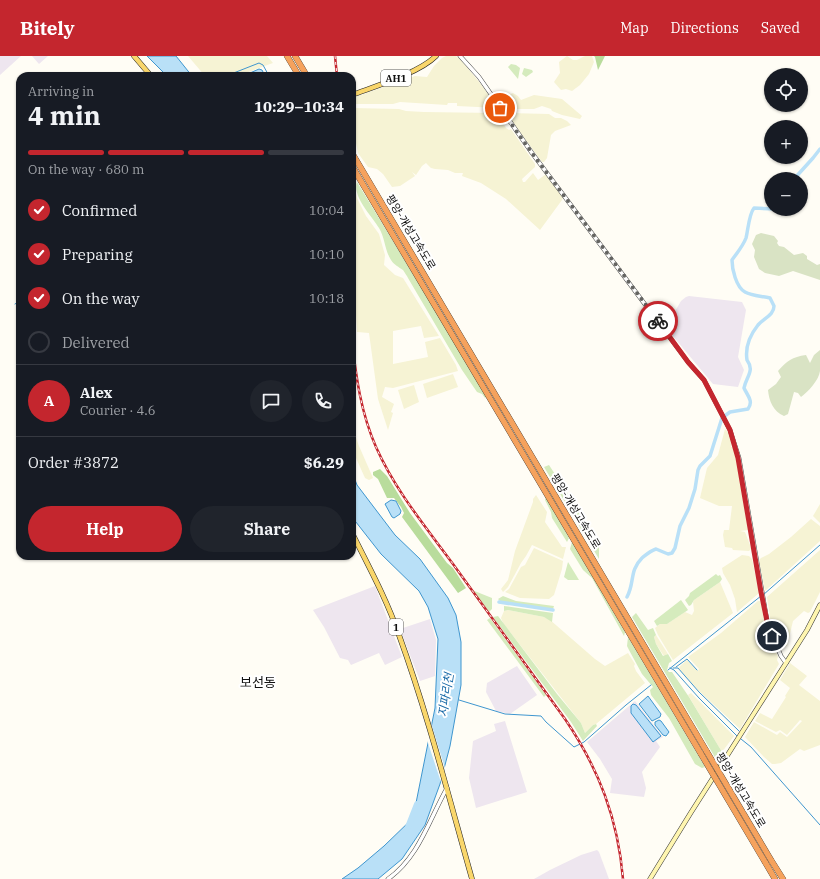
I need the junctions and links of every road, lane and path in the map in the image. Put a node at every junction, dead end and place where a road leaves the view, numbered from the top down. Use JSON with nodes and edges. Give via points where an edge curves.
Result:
{"nodes":[{"id":1,"x":134,"y":56,"type":"edge"},
{"id":2,"x":287,"y":56,"type":"edge"},
{"id":3,"x":295,"y":56,"type":"edge"},
{"id":4,"x":436,"y":56,"type":"edge"},
{"id":5,"x":460,"y":56,"type":"edge"},
{"id":6,"x":148,"y":72,"type":"edge"},
{"id":7,"x":297,"y":72,"type":"edge"},
{"id":8,"x":305,"y":72,"type":"edge"},
{"id":9,"x":356,"y":93,"type":"edge"},
{"id":10,"x":356,"y":160,"type":"edge"},
{"id":11,"x":356,"y":173,"type":"edge"},
{"id":12,"x":356,"y":541,"type":"edge"},
{"id":13,"x":820,"y":605,"type":"edge"},
{"id":14,"x":786,"y":663,"type":"junction"},
{"id":15,"x":704,"y":753,"type":"junction"},
{"id":16,"x":447,"y":788,"type":"junction"},
{"id":17,"x":768,"y":861,"type":"junction"},
{"id":18,"x":388,"y":879,"type":"edge"},
{"id":19,"x":472,"y":879,"type":"edge"},
{"id":20,"x":650,"y":879,"type":"edge"},
{"id":21,"x":775,"y":879,"type":"edge"},
{"id":22,"x":783,"y":879,"type":"edge"}],
"edges":[{"from":1,"to":6,"type":"main road"},
{"from":2,"to":7,"type":"highway"},
{"from":3,"to":8,"type":"highway"},
{"from":4,"to":9,"type":"main road","number":"AH1","via":[[414,71]]},
{"from":5,"to":14,"type":"street","via":[[704,380],[724,417],[738,458],[768,626]]},
{"from":10,"to":15,"type":"highway","name":"평양-개성고속도로"},
{"from":11,"to":15,"type":"highway","name":"평양-개성고속도로"},
{"from":12,"to":16,"type":"main road","number":"1","via":[[378,582],[399,635]]},
{"from":13,"to":14,"type":"main road"},
{"from":14,"to":20,"type":"main road"},
{"from":15,"to":17,"type":"highway","name":"평양-개성고속도로","bridge":true},
{"from":16,"to":18,"type":"street","via":[[419,844],[407,862]]},
{"from":16,"to":19,"type":"main road","number":"1"},
{"from":17,"to":21,"type":"highway","name":"평양-개성고속도로"},
{"from":17,"to":22,"type":"highway","name":"평양-개성고속도로"}]}
